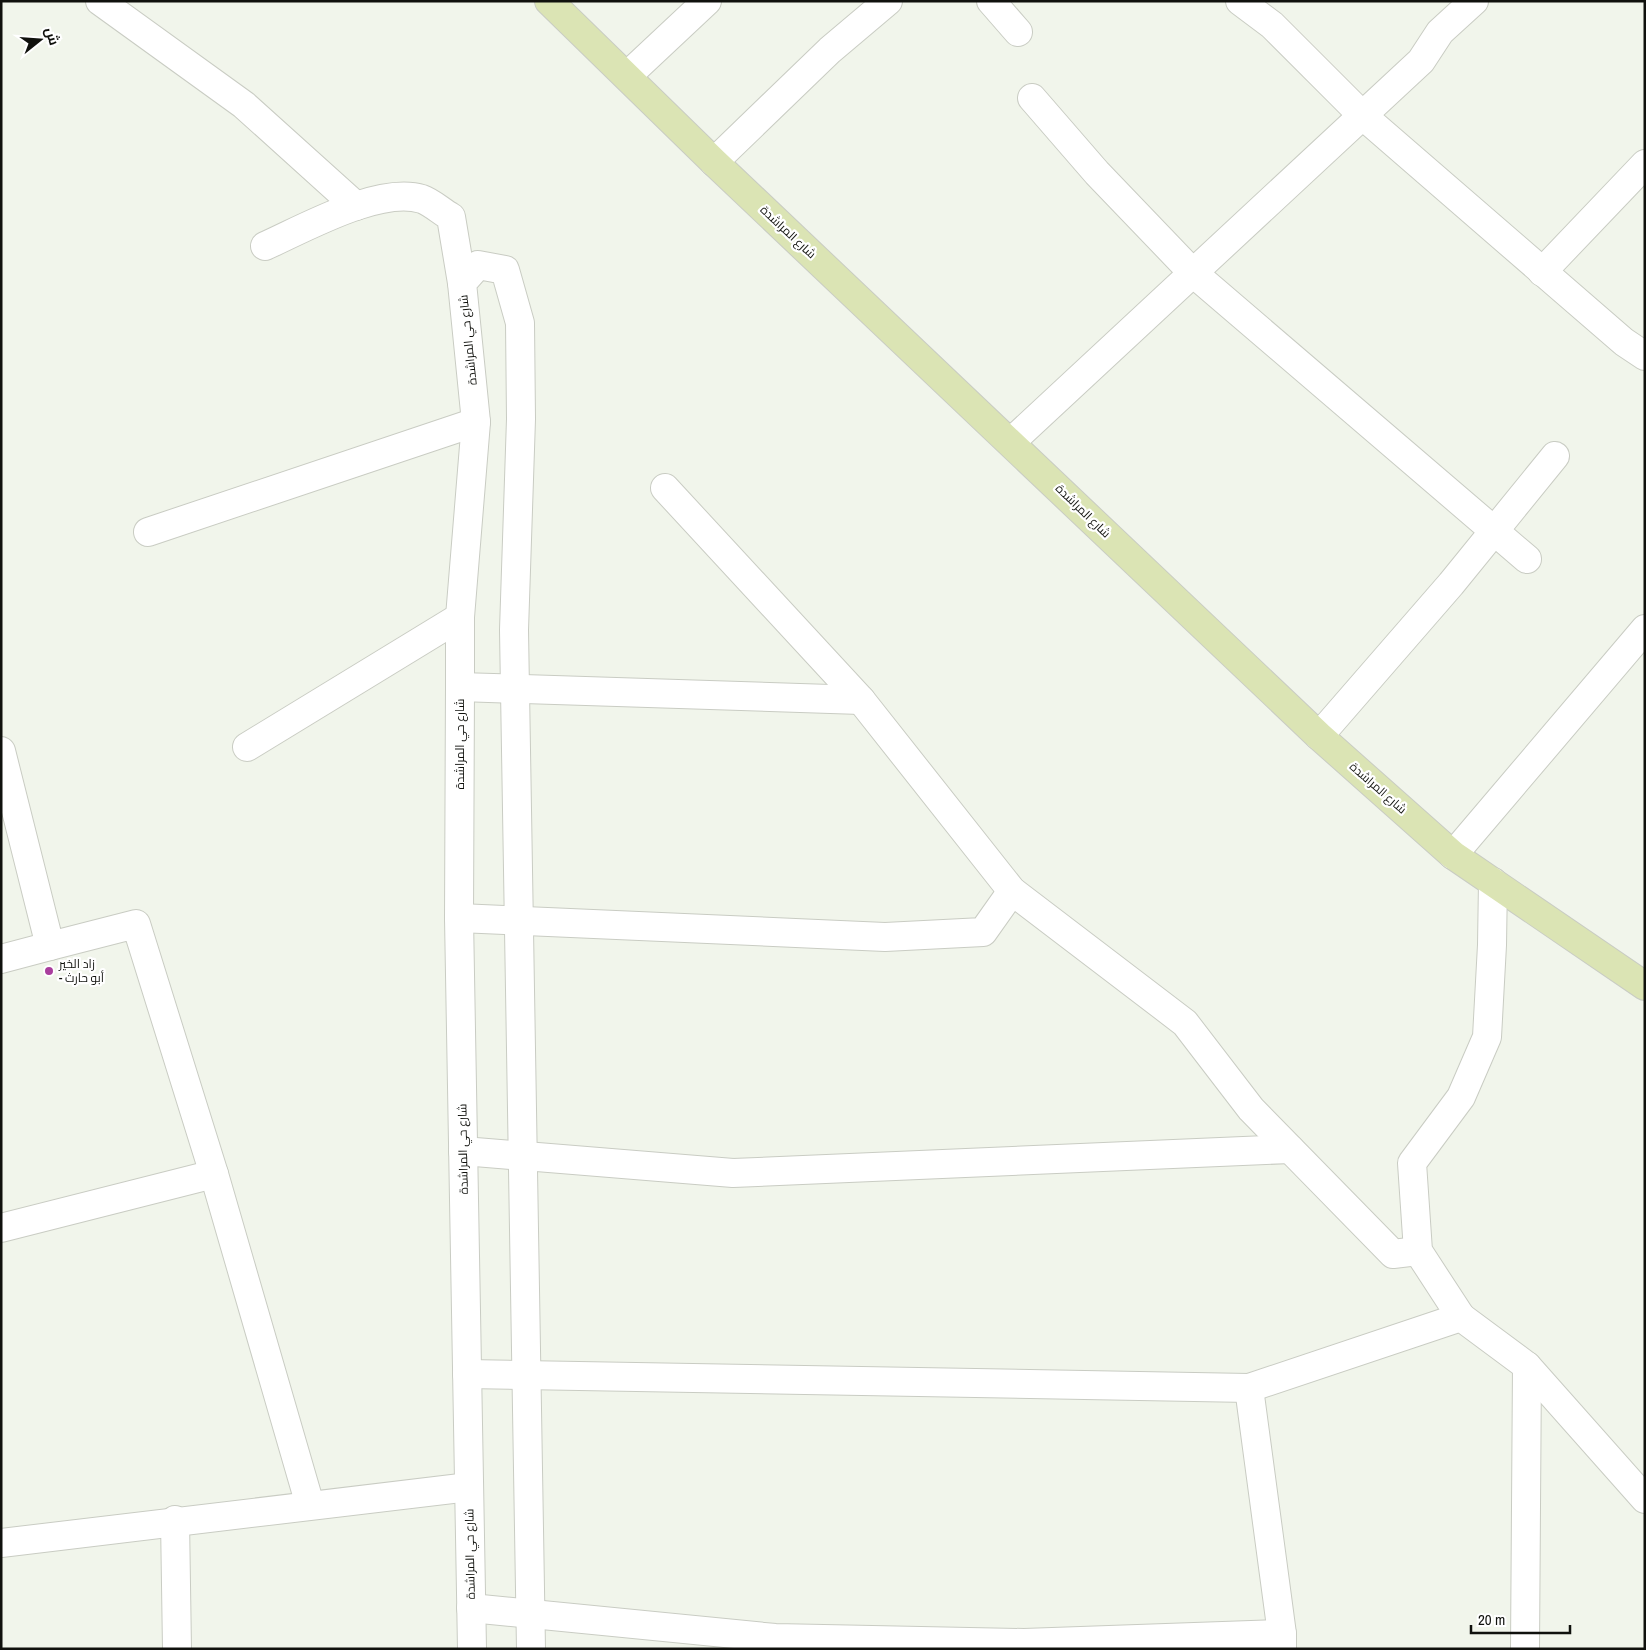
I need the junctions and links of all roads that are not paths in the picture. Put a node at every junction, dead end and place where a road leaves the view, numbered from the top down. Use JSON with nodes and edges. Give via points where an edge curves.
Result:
{"nodes":[{"id":1,"x":100,"y":1,"type":"edge"},
{"id":2,"x":549,"y":1,"type":"edge"},
{"id":3,"x":707,"y":1,"type":"edge"},
{"id":4,"x":888,"y":1,"type":"edge"},
{"id":5,"x":991,"y":1,"type":"edge"},
{"id":6,"x":1240,"y":1,"type":"edge"},
{"id":7,"x":1474,"y":1,"type":"edge"},
{"id":8,"x":1018,"y":32,"type":"dead end"},
{"id":9,"x":627,"y":76,"type":"junction"},
{"id":10,"x":1032,"y":98,"type":"dead end"},
{"id":11,"x":1362,"y":115,"type":"junction"},
{"id":12,"x":714,"y":162,"type":"junction"},
{"id":13,"x":1645,"y":164,"type":"edge"},
{"id":14,"x":356,"y":206,"type":"junction"},
{"id":15,"x":265,"y":246,"type":"dead end"},
{"id":16,"x":1192,"y":272,"type":"junction"},
{"id":17,"x":1542,"y":272,"type":"junction"},
{"id":18,"x":462,"y":283,"type":"junction"},
{"id":19,"x":1645,"y":356,"type":"edge"},
{"id":20,"x":476,"y":422,"type":"junction"},
{"id":21,"x":1011,"y":442,"type":"junction"},
{"id":22,"x":1555,"y":456,"type":"dead end"},
{"id":23,"x":665,"y":488,"type":"dead end"},
{"id":24,"x":1493,"y":531,"type":"junction"},
{"id":25,"x":148,"y":532,"type":"dead end"},
{"id":26,"x":1528,"y":559,"type":"dead end"},
{"id":27,"x":460,"y":617,"type":"junction"},
{"id":28,"x":1645,"y":629,"type":"edge"},
{"id":29,"x":460,"y":687,"type":"junction"},
{"id":30,"x":515,"y":688,"type":"junction"},
{"id":31,"x":861,"y":700,"type":"junction"},
{"id":32,"x":1319,"y":736,"type":"junction"},
{"id":33,"x":247,"y":747,"type":"dead end"},
{"id":34,"x":1,"y":751,"type":"edge"},
{"id":35,"x":1453,"y":855,"type":"junction"},
{"id":36,"x":1493,"y":882,"type":"junction"},
{"id":37,"x":1012,"y":891,"type":"junction"},
{"id":38,"x":459,"y":918,"type":"junction"},
{"id":39,"x":519,"y":920,"type":"junction"},
{"id":40,"x":50,"y":946,"type":"junction"},
{"id":41,"x":1,"y":960,"type":"edge"},
{"id":42,"x":1645,"y":986,"type":"edge"},
{"id":43,"x":1290,"y":1149,"type":"junction"},
{"id":44,"x":463,"y":1151,"type":"junction"},
{"id":45,"x":522,"y":1156,"type":"junction"},
{"id":46,"x":214,"y":1174,"type":"junction"},
{"id":47,"x":1,"y":1228,"type":"edge"},
{"id":48,"x":1418,"y":1251,"type":"junction"},
{"id":49,"x":1461,"y":1317,"type":"junction"},
{"id":50,"x":1527,"y":1366,"type":"junction"},
{"id":51,"x":467,"y":1374,"type":"junction"},
{"id":52,"x":526,"y":1375,"type":"junction"},
{"id":53,"x":1250,"y":1388,"type":"junction"},
{"id":54,"x":469,"y":1487,"type":"junction"},
{"id":55,"x":1645,"y":1499,"type":"edge"},
{"id":56,"x":310,"y":1505,"type":"junction"},
{"id":57,"x":175,"y":1520,"type":"junction"},
{"id":58,"x":1,"y":1542,"type":"edge"},
{"id":59,"x":471,"y":1608,"type":"junction"},
{"id":60,"x":530,"y":1613,"type":"junction"},
{"id":61,"x":1282,"y":1641,"type":"edge"},
{"id":62,"x":776,"y":1643,"type":"edge"},
{"id":63,"x":1024,"y":1646,"type":"edge"},
{"id":64,"x":177,"y":1649,"type":"edge"},
{"id":65,"x":472,"y":1649,"type":"edge"},
{"id":66,"x":531,"y":1649,"type":"edge"},
{"id":67,"x":1525,"y":1649,"type":"edge"}],
"edges":[{"from":1,"to":14,"type":"street","via":[[244,105]]},
{"from":2,"to":9,"type":"street","name":"شارع المراشدة"},
{"from":3,"to":9,"type":"street"},
{"from":4,"to":12,"type":"street","via":[[830,50]]},
{"from":5,"to":8,"type":"street"},
{"from":6,"to":11,"type":"street","via":[[1272,25]]},
{"from":7,"to":11,"type":"street","via":[[1440,32],[1421,61]]},
{"from":9,"to":12,"type":"street","name":"شارع المراشدة"},
{"from":10,"to":16,"type":"street","via":[[1097,173]]},
{"from":11,"to":16,"type":"street"},
{"from":11,"to":17,"type":"street"},
{"from":12,"to":21,"type":"street","name":"شارع المراشدة"},
{"from":13,"to":17,"type":"street"},
{"from":14,"to":15,"type":"street"},
{"from":14,"to":18,"type":"street","via":[[387,197],[422,199],[451,217]]},
{"from":16,"to":21,"type":"street"},
{"from":16,"to":24,"type":"street"},
{"from":17,"to":19,"type":"street"},
{"from":18,"to":20,"type":"street","name":"شارع حي المراشدة"},
{"from":18,"to":30,"type":"street","name":"شارع حي المراشدة","via":[[478,265],[505,270],[520,323]]},
{"from":20,"to":25,"type":"street"},
{"from":20,"to":27,"type":"street","name":"شارع حي المراشدة"},
{"from":21,"to":32,"type":"street","name":"شارع المراشدة"},
{"from":22,"to":24,"type":"street"},
{"from":23,"to":31,"type":"street"},
{"from":24,"to":26,"type":"street"},
{"from":24,"to":32,"type":"street"},
{"from":27,"to":29,"type":"street","name":"شارع حي المراشدة"},
{"from":27,"to":33,"type":"street"},
{"from":28,"to":35,"type":"street"},
{"from":29,"to":30,"type":"street"},
{"from":29,"to":38,"type":"street","name":"شارع حي المراشدة"},
{"from":30,"to":31,"type":"street"},
{"from":30,"to":39,"type":"street","name":"شارع حي المراشدة"},
{"from":31,"to":37,"type":"street"},
{"from":32,"to":35,"type":"street","name":"شارع المراشدة"},
{"from":34,"to":40,"type":"street"},
{"from":35,"to":36,"type":"street","name":"شارع المراشدة"},
{"from":36,"to":42,"type":"street","name":"شارع المراشدة"},
{"from":36,"to":48,"type":"street","via":[[1487,1037],[1461,1097],[1412,1163]]},
{"from":37,"to":39,"type":"street","via":[[984,932],[885,937]]},
{"from":37,"to":43,"type":"street","via":[[1184,1024],[1251,1109]]},
{"from":38,"to":39,"type":"street"},
{"from":38,"to":44,"type":"street","name":"شارع حي المراشدة"},
{"from":39,"to":45,"type":"street","name":"شارع حي المراشدة"},
{"from":40,"to":41,"type":"street"},
{"from":40,"to":46,"type":"street","via":[[136,924]]},
{"from":43,"to":45,"type":"street","via":[[733,1173]]},
{"from":43,"to":48,"type":"street","via":[[1393,1254]]},
{"from":44,"to":45,"type":"street"},
{"from":44,"to":51,"type":"street","name":"شارع حي المراشدة"},
{"from":45,"to":52,"type":"street","name":"شارع حي المراشدة"},
{"from":46,"to":47,"type":"street"},
{"from":46,"to":56,"type":"street"},
{"from":48,"to":49,"type":"street"},
{"from":49,"to":50,"type":"street"},
{"from":49,"to":53,"type":"street"},
{"from":50,"to":55,"type":"street"},
{"from":50,"to":67,"type":"street"},
{"from":51,"to":52,"type":"street"},
{"from":51,"to":54,"type":"street","name":"شارع حي المراشدة"},
{"from":52,"to":53,"type":"street"},
{"from":52,"to":60,"type":"street","name":"شارع حي المراشدة"},
{"from":53,"to":61,"type":"street"},
{"from":54,"to":56,"type":"street"},
{"from":54,"to":59,"type":"street","name":"شارع حي المراشدة"},
{"from":56,"to":57,"type":"street"},
{"from":57,"to":58,"type":"street"},
{"from":57,"to":64,"type":"street"},
{"from":59,"to":60,"type":"street"},
{"from":59,"to":65,"type":"street","name":"شارع حي المراشدة"},
{"from":60,"to":62,"type":"street"},
{"from":60,"to":66,"type":"street","name":"شارع حي المراشدة"},
{"from":61,"to":63,"type":"street"},
{"from":62,"to":63,"type":"street"}]}
